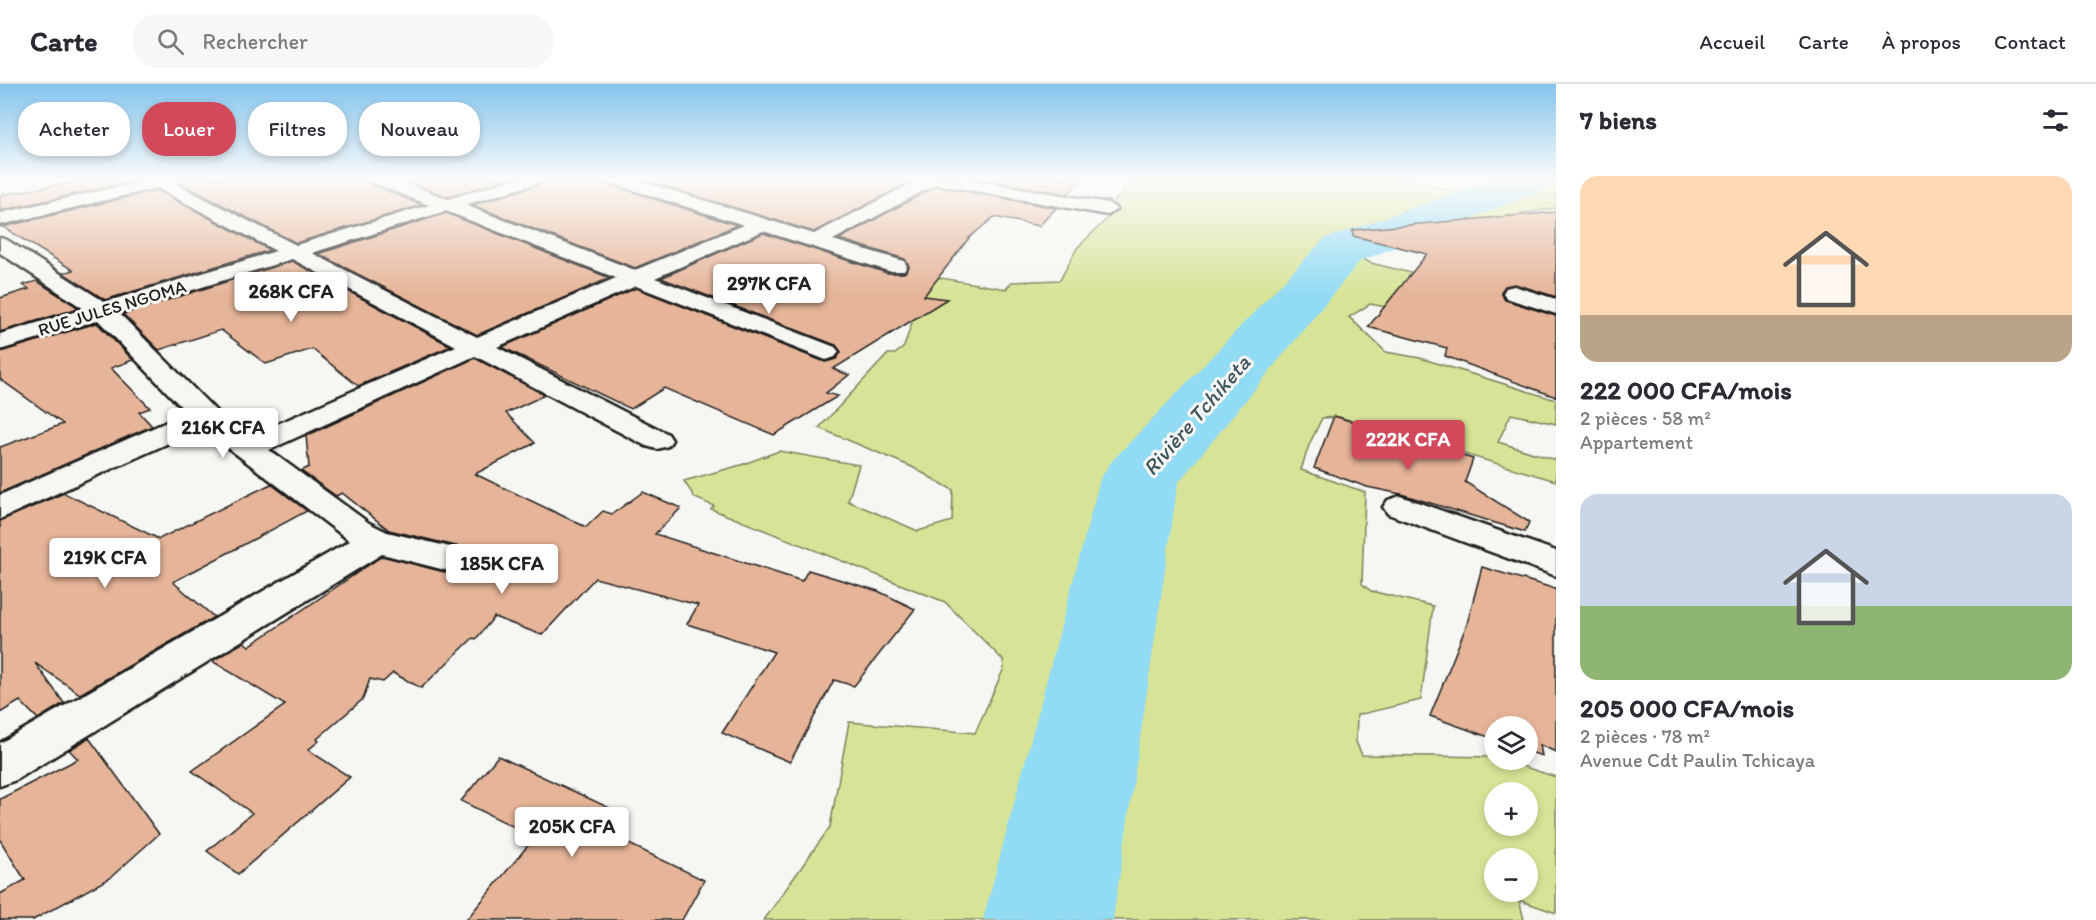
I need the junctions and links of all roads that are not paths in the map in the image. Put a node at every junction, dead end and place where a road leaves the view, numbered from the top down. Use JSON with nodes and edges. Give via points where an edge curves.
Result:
{"nodes":[{"id":1,"x":234,"y":217,"type":"edge"},
{"id":2,"x":405,"y":217,"type":"edge"},
{"id":3,"x":482,"y":217,"type":"edge"},
{"id":4,"x":740,"y":217,"type":"edge"},
{"id":5,"x":861,"y":217,"type":"edge"},
{"id":6,"x":763,"y":224,"type":"junction"},
{"id":7,"x":816,"y":241,"type":"junction"},
{"id":8,"x":0,"y":244,"type":"edge"},
{"id":9,"x":296,"y":250,"type":"junction"},
{"id":10,"x":896,"y":266,"type":"dead end"},
{"id":11,"x":639,"y":278,"type":"junction"},
{"id":12,"x":1514,"y":293,"type":"dead end"},
{"id":13,"x":1556,"y":307,"type":"edge"},
{"id":14,"x":103,"y":311,"type":"junction"},
{"id":15,"x":0,"y":342,"type":"edge"},
{"id":16,"x":477,"y":346,"type":"junction"},
{"id":17,"x":826,"y":352,"type":"dead end"},
{"id":18,"x":205,"y":416,"type":"junction"},
{"id":19,"x":657,"y":440,"type":"dead end"},
{"id":20,"x":248,"y":448,"type":"junction"},
{"id":21,"x":1400,"y":507,"type":"dead end"},
{"id":22,"x":0,"y":508,"type":"edge"},
{"id":23,"x":377,"y":541,"type":"junction"},
{"id":24,"x":1556,"y":564,"type":"edge"},
{"id":25,"x":500,"y":571,"type":"dead end"},
{"id":26,"x":0,"y":766,"type":"edge"}],
"edges":[{"from":1,"to":9,"type":"street"},
{"from":2,"to":9,"type":"street","name":"RUE JULES NGOMA"},
{"from":3,"to":11,"type":"street"},
{"from":4,"to":6,"type":"street"},
{"from":5,"to":7,"type":"street"},
{"from":6,"to":7,"type":"street"},
{"from":6,"to":11,"type":"street"},
{"from":7,"to":10,"type":"street"},
{"from":8,"to":14,"type":"street"},
{"from":9,"to":14,"type":"street","name":"RUE JULES NGOMA"},
{"from":9,"to":16,"type":"street"},
{"from":11,"to":16,"type":"street"},
{"from":11,"to":17,"type":"street"},
{"from":12,"to":13,"type":"street"},
{"from":14,"to":15,"type":"street","name":"RUE JULES NGOMA"},
{"from":14,"to":18,"type":"street"},
{"from":16,"to":19,"type":"street"},
{"from":16,"to":20,"type":"street"},
{"from":18,"to":20,"type":"street"},
{"from":18,"to":22,"type":"street"},
{"from":20,"to":23,"type":"street","via":[[357,531]]},
{"from":21,"to":24,"type":"street"},
{"from":23,"to":25,"type":"street"},
{"from":23,"to":26,"type":"street"}]}
